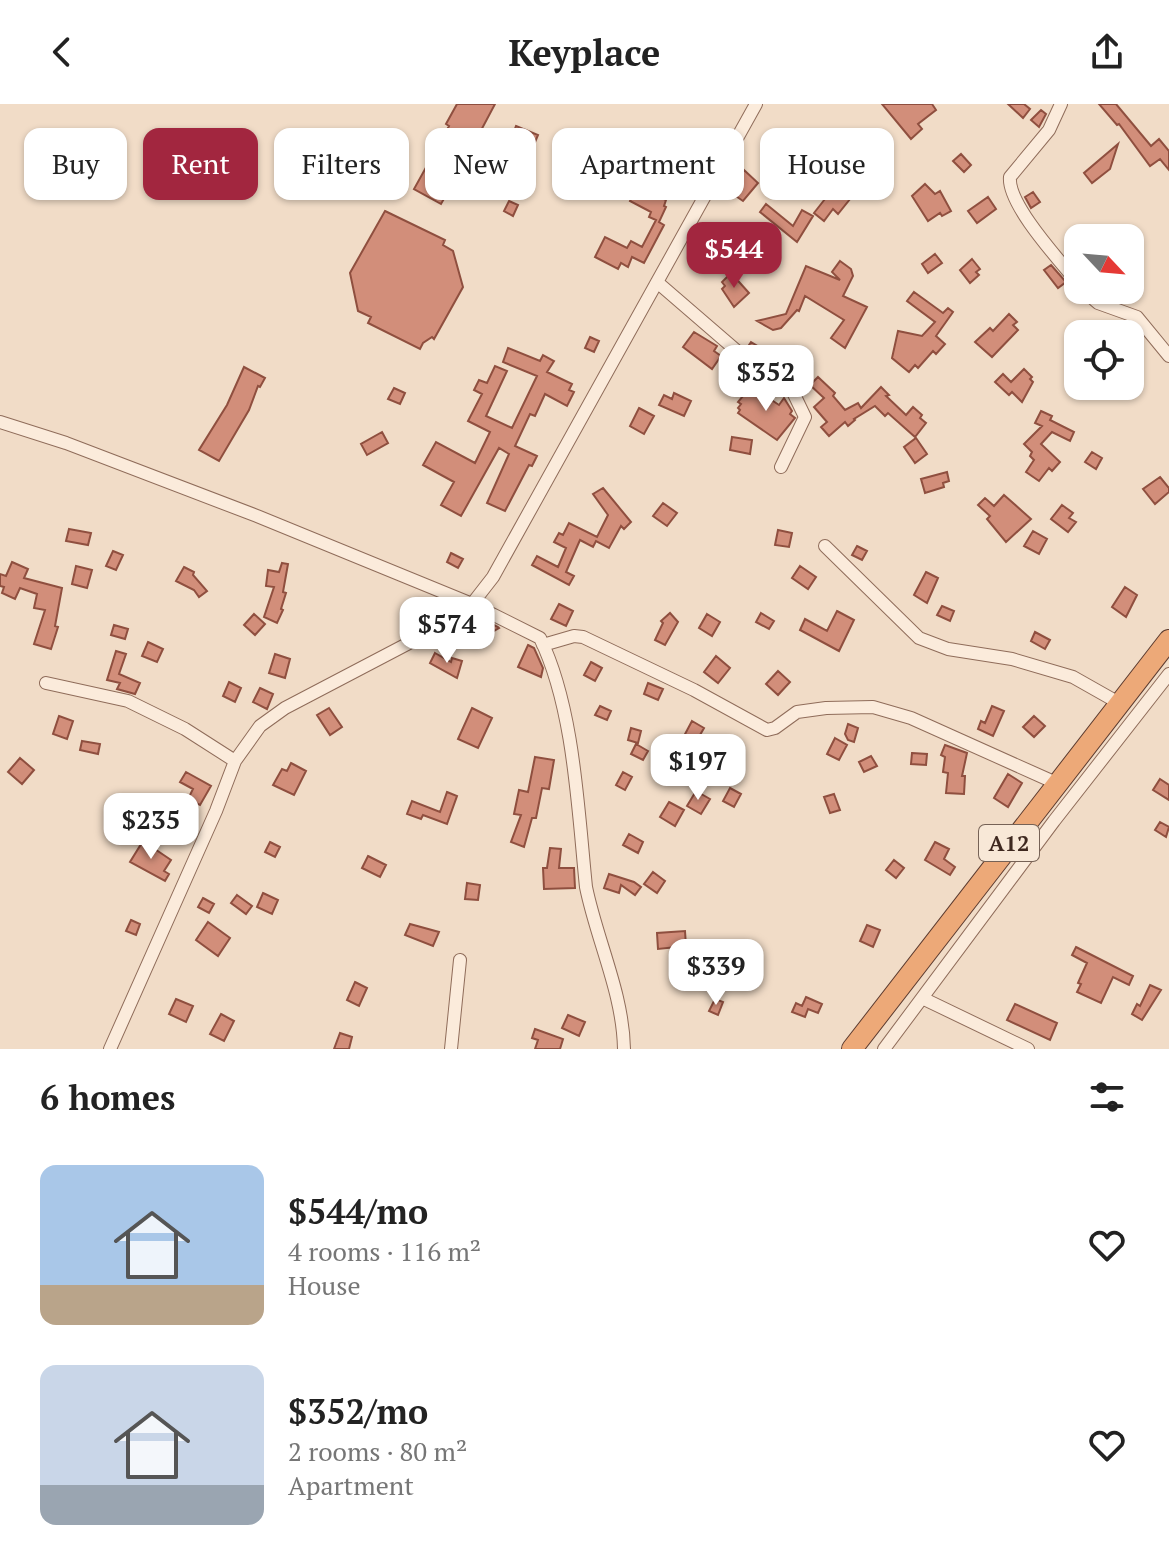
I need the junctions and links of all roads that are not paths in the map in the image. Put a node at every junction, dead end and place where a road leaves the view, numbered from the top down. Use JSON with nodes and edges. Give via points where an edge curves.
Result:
{"nodes":[{"id":1,"x":756,"y":104,"type":"edge"},
{"id":2,"x":1061,"y":104,"type":"edge"},
{"id":3,"x":1064,"y":265,"type":"edge"},
{"id":4,"x":657,"y":282,"type":"junction"},
{"id":5,"x":1101,"y":304,"type":"edge"},
{"id":6,"x":1169,"y":356,"type":"edge"},
{"id":7,"x":0,"y":422,"type":"edge"},
{"id":8,"x":781,"y":467,"type":"dead end"},
{"id":9,"x":825,"y":546,"type":"dead end"},
{"id":10,"x":472,"y":604,"type":"junction"},
{"id":11,"x":1169,"y":640,"type":"edge"},
{"id":12,"x":543,"y":645,"type":"junction"},
{"id":13,"x":1169,"y":674,"type":"edge"},
{"id":14,"x":46,"y":683,"type":"dead end"},
{"id":15,"x":1119,"y":703,"type":"junction"},
{"id":16,"x":235,"y":761,"type":"junction"},
{"id":17,"x":1056,"y":783,"type":"junction"},
{"id":18,"x":460,"y":960,"type":"dead end"},
{"id":19,"x":922,"y":998,"type":"junction"},
{"id":20,"x":110,"y":1049,"type":"edge"},
{"id":21,"x":451,"y":1049,"type":"edge"},
{"id":22,"x":624,"y":1049,"type":"edge"},
{"id":23,"x":852,"y":1049,"type":"edge"},
{"id":24,"x":884,"y":1049,"type":"edge"},
{"id":25,"x":1028,"y":1049,"type":"edge"}],
"edges":[{"from":1,"to":4,"type":"street"},
{"from":2,"to":3,"type":"street","via":[[1009,185]]},
{"from":4,"to":8,"type":"street","via":[[752,364],[791,388],[805,417]]},
{"from":4,"to":10,"type":"street","via":[[493,577]]},
{"from":5,"to":6,"type":"street","via":[[1137,317]]},
{"from":7,"to":10,"type":"street","via":[[257,516]]},
{"from":9,"to":15,"type":"street","via":[[919,638],[1073,677]]},
{"from":10,"to":12,"type":"street","via":[[540,638]]},
{"from":10,"to":16,"type":"street","via":[[400,650],[285,708],[260,726]]},
{"from":11,"to":15,"type":"highway","number":"A12"},
{"from":12,"to":17,"type":"street","via":[[583,637],[767,730],[797,712],[873,707],[911,718]]},
{"from":12,"to":22,"type":"street","via":[[563,714],[586,887],[610,966]]},
{"from":13,"to":19,"type":"street"},
{"from":14,"to":16,"type":"street","via":[[128,701]]},
{"from":15,"to":17,"type":"highway","number":"A12"},
{"from":16,"to":20,"type":"street"},
{"from":17,"to":23,"type":"highway","number":"A12"},
{"from":18,"to":21,"type":"street"},
{"from":19,"to":24,"type":"street"},
{"from":19,"to":25,"type":"street"}]}
